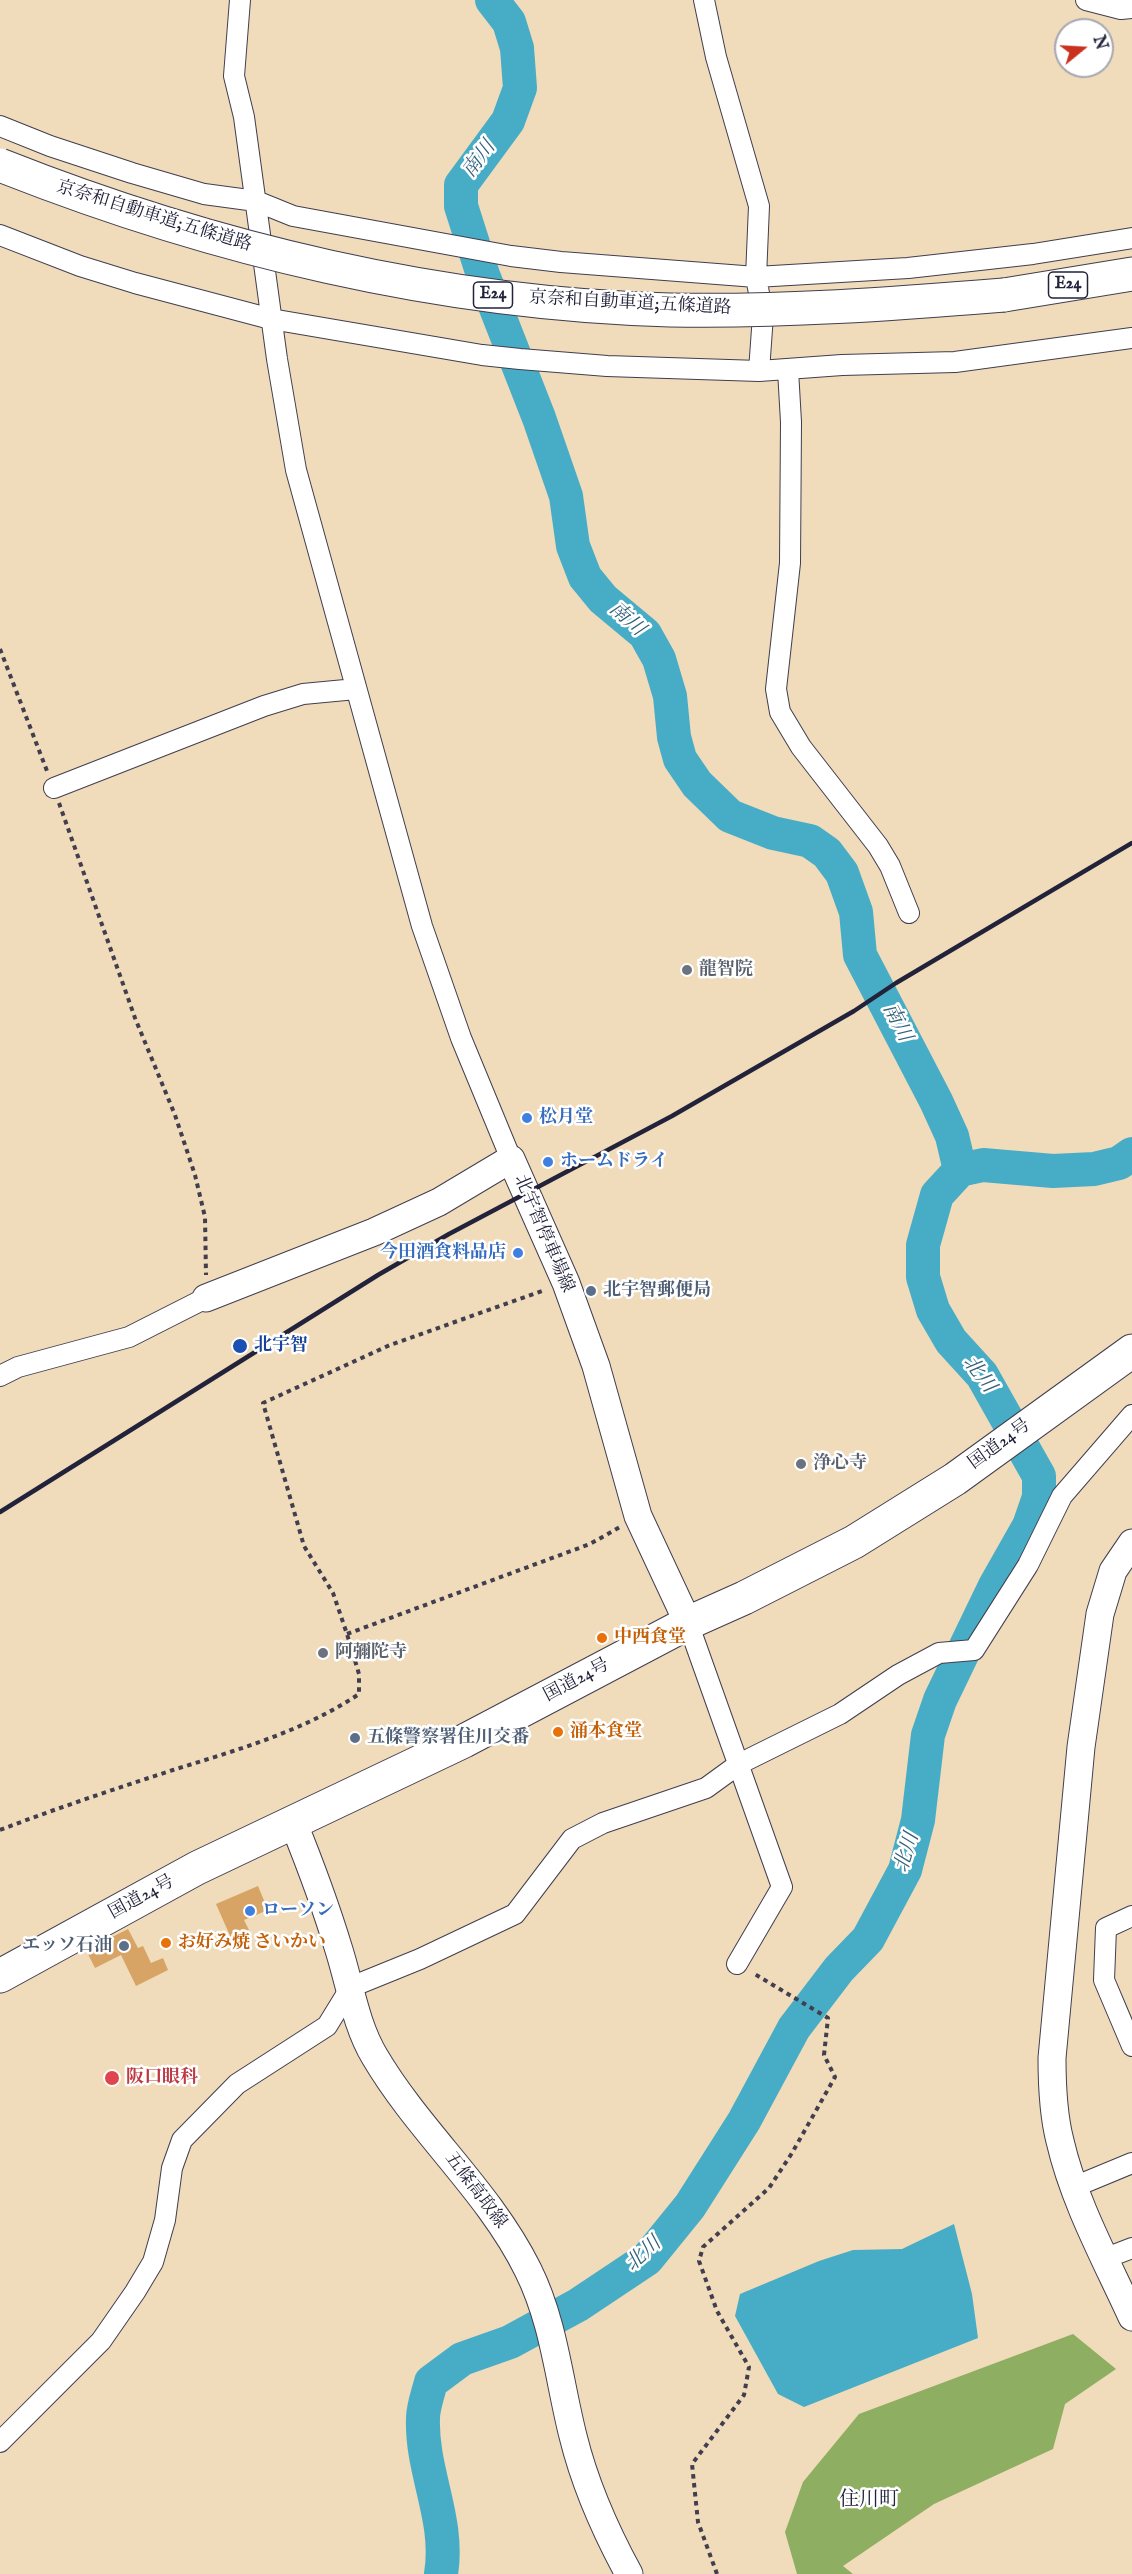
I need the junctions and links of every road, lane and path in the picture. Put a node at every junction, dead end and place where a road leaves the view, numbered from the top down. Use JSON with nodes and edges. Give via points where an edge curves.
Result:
{"nodes":[{"id":1,"x":240,"y":0,"type":"edge"},
{"id":2,"x":704,"y":0,"type":"edge"},
{"id":3,"x":1086,"y":0,"type":"edge"},
{"id":4,"x":1132,"y":8,"type":"edge"},
{"id":5,"x":0,"y":126,"type":"edge"},
{"id":6,"x":0,"y":165,"type":"edge"},
{"id":7,"x":256,"y":201,"type":"junction"},
{"id":8,"x":0,"y":235,"type":"edge"},
{"id":9,"x":1132,"y":238,"type":"edge"},
{"id":10,"x":1132,"y":274,"type":"edge"},
{"id":11,"x":756,"y":277,"type":"junction"},
{"id":12,"x":1132,"y":284,"type":"edge"},
{"id":13,"x":1004,"y":295,"type":"junction"},
{"id":14,"x":271,"y":319,"type":"junction"},
{"id":15,"x":1132,"y":338,"type":"edge"},
{"id":16,"x":788,"y":370,"type":"junction"},
{"id":17,"x":759,"y":371,"type":"junction"},
{"id":18,"x":0,"y":649,"type":"edge"},
{"id":19,"x":356,"y":689,"type":"junction"},
{"id":20,"x":54,"y":788,"type":"junction"},
{"id":21,"x":909,"y":913,"type":"dead end"},
{"id":22,"x":511,"y":1160,"type":"junction"},
{"id":23,"x":566,"y":1283,"type":"junction"},
{"id":24,"x":206,"y":1298,"type":"junction"},
{"id":25,"x":1132,"y":1351,"type":"edge"},
{"id":26,"x":0,"y":1376,"type":"edge"},
{"id":27,"x":1132,"y":1415,"type":"edge"},
{"id":28,"x":638,"y":1516,"type":"junction"},
{"id":29,"x":1132,"y":1543,"type":"edge"},
{"id":30,"x":688,"y":1623,"type":"junction"},
{"id":31,"x":348,"y":1634,"type":"junction"},
{"id":32,"x":739,"y":1764,"type":"junction"},
{"id":33,"x":293,"y":1822,"type":"junction"},
{"id":34,"x":0,"y":1830,"type":"edge"},
{"id":35,"x":1132,"y":1916,"type":"edge"},
{"id":36,"x":737,"y":1964,"type":"joint"},
{"id":37,"x":0,"y":1976,"type":"edge"},
{"id":38,"x":351,"y":1987,"type":"junction"},
{"id":39,"x":1132,"y":2046,"type":"edge"},
{"id":40,"x":1132,"y":2163,"type":"edge"},
{"id":41,"x":1074,"y":2187,"type":"junction"},
{"id":42,"x":1132,"y":2247,"type":"edge"},
{"id":43,"x":1106,"y":2258,"type":"junction"},
{"id":44,"x":1132,"y":2317,"type":"edge"},
{"id":45,"x":0,"y":2442,"type":"edge"},
{"id":46,"x":629,"y":2574,"type":"edge"},
{"id":47,"x":717,"y":2574,"type":"edge"}],
"edges":[{"from":1,"to":7,"type":"street","via":[[234,76]]},
{"from":2,"to":11,"type":"street","via":[[716,57],[759,206]]},
{"from":3,"to":4,"type":"street","via":[[1120,9]]},
{"from":5,"to":7,"type":"street","via":[[132,173],[204,194]]},
{"from":6,"to":13,"type":"highway","name":"京奈和自動車道;五條道路","number":"E24","bridge":true,"via":[[82,197],[317,264],[436,287],[545,302],[669,310],[781,310]]},
{"from":7,"to":11,"type":"street","via":[[293,216],[511,255]]},
{"from":7,"to":14,"type":"street"},
{"from":8,"to":14,"type":"street","via":[[80,266]]},
{"from":9,"to":11,"type":"street","via":[[908,268]]},
{"from":10,"to":13,"type":"highway","name":"京奈和自動車道;五條道路","number":"E24"},
{"from":11,"to":17,"type":"street","via":[[763,315]]},
{"from":12,"to":13,"type":"highway"},
{"from":14,"to":17,"type":"street","via":[[482,355]]},
{"from":14,"to":19,"type":"street","via":[[296,470]]},
{"from":15,"to":16,"type":"street","via":[[955,362]]},
{"from":16,"to":17,"type":"street"},
{"from":16,"to":21,"type":"street","via":[[790,563],[776,689],[780,712],[801,747],[878,846]]},
{"from":18,"to":20,"type":"path"},
{"from":19,"to":20,"type":"street","via":[[303,694],[264,706]]},
{"from":19,"to":22,"type":"street","via":[[422,926],[461,1038]]},
{"from":20,"to":24,"type":"path","via":[[195,1176],[205,1217]]},
{"from":22,"to":23,"type":"main road","name":"北宇智停車場線"},
{"from":22,"to":24,"type":"main road","name":"北宇智停車場線","via":[[439,1202],[374,1232]]},
{"from":23,"to":28,"type":"main road","name":"北宇智停車場線","via":[[596,1366]]},
{"from":23,"to":31,"type":"path","via":[[390,1345],[263,1402],[304,1546],[333,1593]]},
{"from":24,"to":26,"type":"street","via":[[129,1337],[18,1367]]},
{"from":25,"to":30,"type":"highway","name":"国道24号","via":[[885,1525]]},
{"from":27,"to":32,"type":"street","via":[[1062,1496],[1028,1565],[974,1650],[939,1653],[840,1714]]},
{"from":28,"to":30,"type":"main road","name":"北宇智停車場線"},
{"from":28,"to":31,"type":"path","via":[[590,1544]]},
{"from":29,"to":41,"type":"main road","via":[[1113,1571],[1100,1614],[1081,1747],[1052,2058],[1059,2141]]},
{"from":30,"to":32,"type":"street"},
{"from":30,"to":33,"type":"highway","name":"国道24号","via":[[464,1742]]},
{"from":31,"to":34,"type":"path","via":[[359,1674],[359,1694],[331,1713],[238,1750]]},
{"from":32,"to":36,"type":"street","via":[[782,1887]]},
{"from":32,"to":38,"type":"street","via":[[706,1788],[603,1823],[572,1839],[515,1914]]},
{"from":33,"to":37,"type":"highway","name":"国道24号","via":[[197,1868]]},
{"from":33,"to":38,"type":"main road","name":"五條高取線"},
{"from":35,"to":39,"type":"street","via":[[1106,1928],[1104,1980]]},
{"from":36,"to":47,"type":"path","via":[[828,2018],[824,2055],[835,2077],[769,2188],[703,2247],[699,2261],[717,2311],[749,2367],[744,2395],[692,2464],[698,2522]]},
{"from":38,"to":45,"type":"street","via":[[327,2026],[237,2084],[182,2140],[172,2168],[165,2220],[153,2262],[135,2292],[101,2341]]},
{"from":38,"to":46,"type":"main road","name":"五條高取線","via":[[373,2055],[419,2122],[488,2204],[529,2271],[550,2332],[585,2478],[608,2536]]},
{"from":40,"to":41,"type":"street"},
{"from":41,"to":43,"type":"main road"},
{"from":42,"to":43,"type":"street"},
{"from":43,"to":44,"type":"main road"}]}
